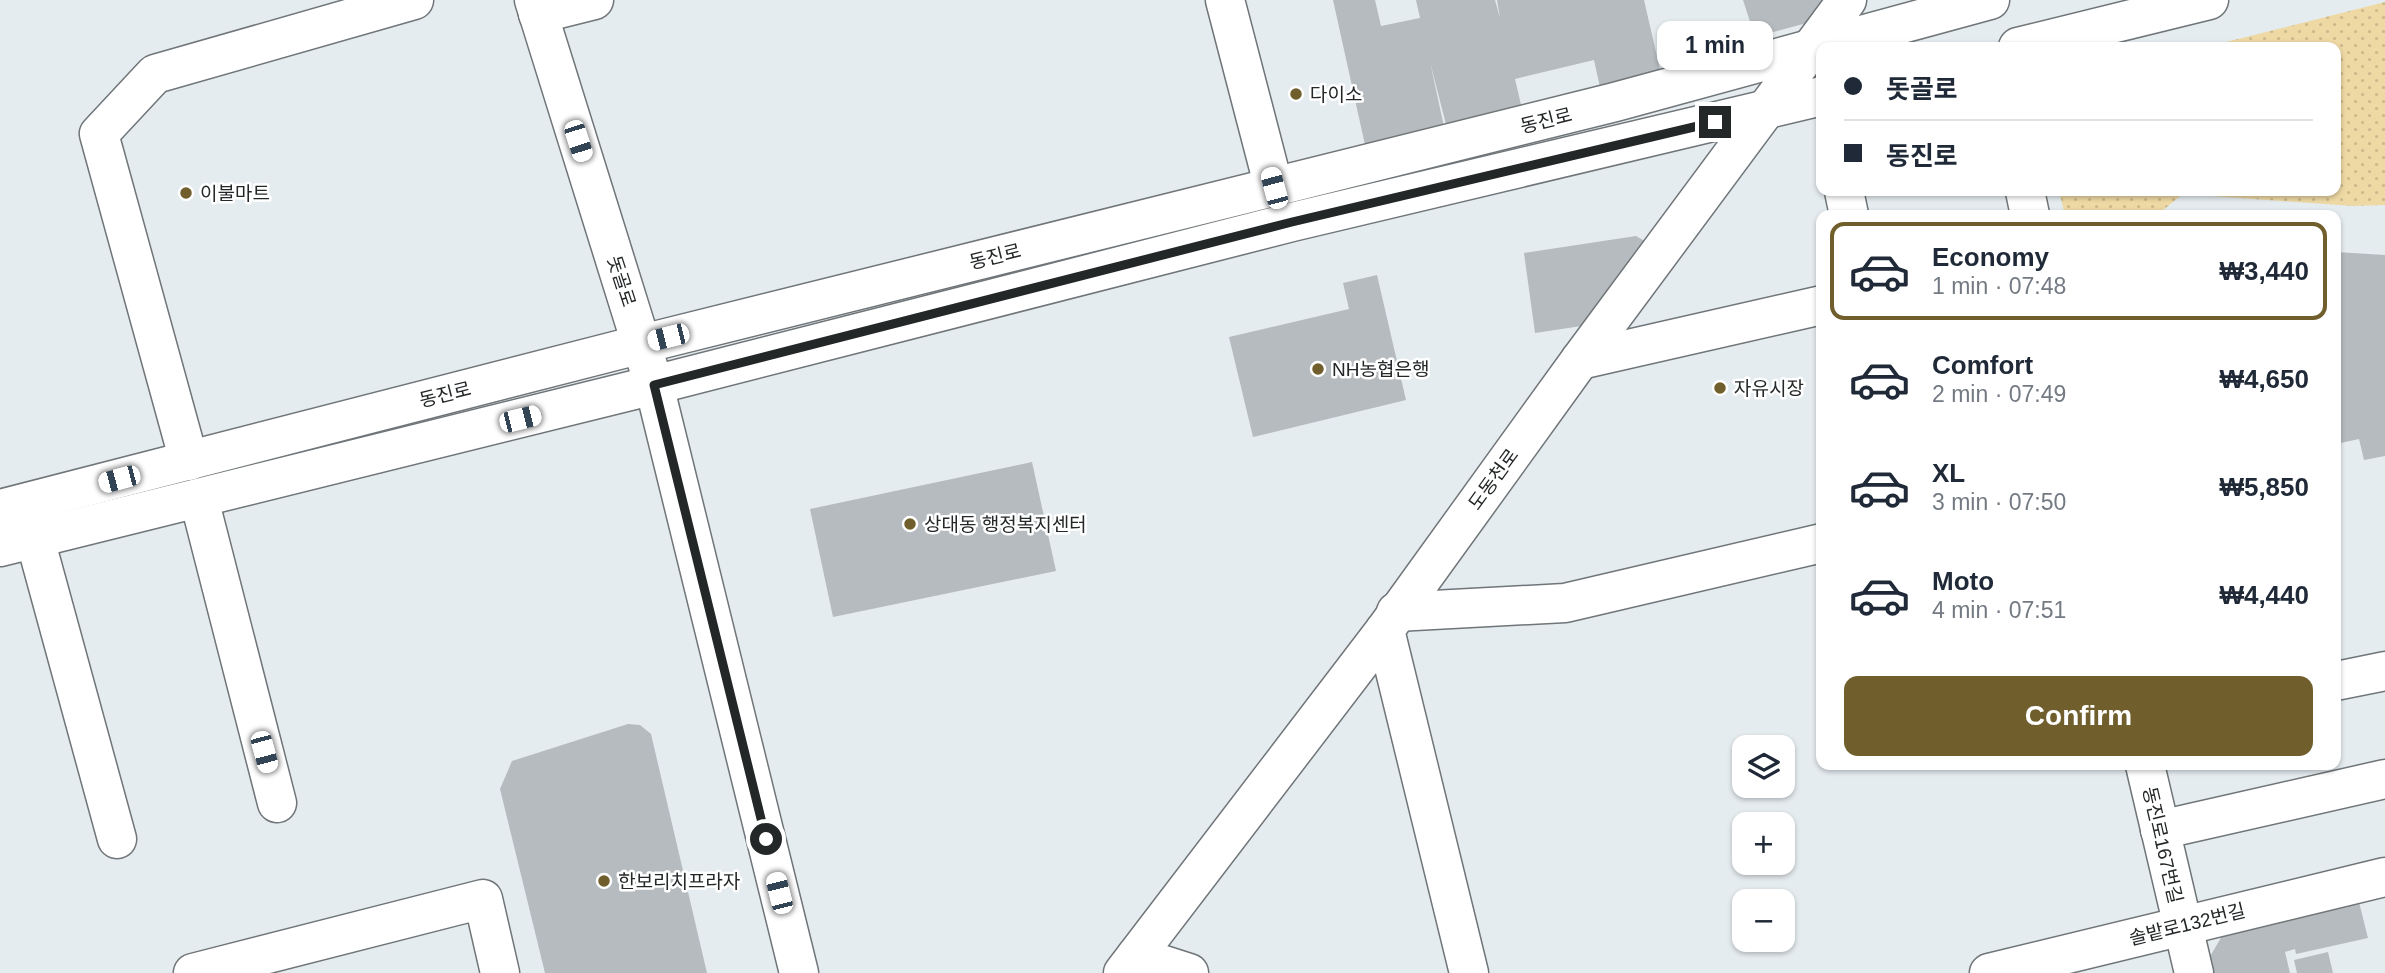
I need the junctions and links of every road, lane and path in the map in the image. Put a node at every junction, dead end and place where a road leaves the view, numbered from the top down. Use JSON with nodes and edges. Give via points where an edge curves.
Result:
{"nodes":[{"id":1,"x":414,"y":0,"type":"edge"},
{"id":2,"x":594,"y":0,"type":"edge"},
{"id":3,"x":1225,"y":0,"type":"edge"},
{"id":4,"x":1847,"y":0,"type":"edge"},
{"id":5,"x":1990,"y":0,"type":"edge"},
{"id":6,"x":2209,"y":0,"type":"edge"},
{"id":7,"x":536,"y":7,"type":"edge"},
{"id":8,"x":1841,"y":42,"type":"edge"},
{"id":9,"x":2038,"y":42,"type":"edge"},
{"id":10,"x":1816,"y":49,"type":"edge"},
{"id":11,"x":1809,"y":51,"type":"junction"},
{"id":12,"x":1816,"y":97,"type":"edge"},
{"id":13,"x":1768,"y":109,"type":"junction"},
{"id":14,"x":1274,"y":188,"type":"junction"},
{"id":15,"x":1816,"y":306,"type":"edge"},
{"id":16,"x":642,"y":344,"type":"junction"},
{"id":17,"x":1580,"y":360,"type":"junction"},
{"id":18,"x":654,"y":385,"type":"junction"},
{"id":19,"x":189,"y":461,"type":"junction"},
{"id":20,"x":199,"y":499,"type":"junction"},
{"id":21,"x":0,"y":509,"type":"edge"},
{"id":22,"x":17,"y":543,"type":"edge"},
{"id":23,"x":1816,"y":544,"type":"edge"},
{"id":24,"x":1391,"y":621,"type":"junction"},
{"id":25,"x":2385,"y":671,"type":"edge"},
{"id":26,"x":2341,"y":680,"type":"edge"},
{"id":27,"x":2146,"y":770,"type":"edge"},
{"id":28,"x":2385,"y":779,"type":"edge"},
{"id":29,"x":277,"y":803,"type":"dead end"},
{"id":30,"x":2160,"y":830,"type":"junction"},
{"id":31,"x":117,"y":839,"type":"dead end"},
{"id":32,"x":2385,"y":877,"type":"edge"},
{"id":33,"x":2182,"y":925,"type":"junction"},
{"id":34,"x":1154,"y":968,"type":"edge"},
{"id":35,"x":193,"y":973,"type":"edge"},
{"id":36,"x":500,"y":973,"type":"edge"},
{"id":37,"x":799,"y":973,"type":"edge"},
{"id":38,"x":1469,"y":973,"type":"edge"},
{"id":39,"x":1989,"y":973,"type":"edge"},
{"id":40,"x":2194,"y":973,"type":"edge"}],
"edges":[{"from":1,"to":19,"type":"street","via":[[155,74],[99,134]]},
{"from":2,"to":7,"type":"street"},
{"from":3,"to":14,"type":"street"},
{"from":4,"to":11,"type":"street","name":"도동천로"},
{"from":5,"to":8,"type":"street","name":"동진로"},
{"from":6,"to":9,"type":"street"},
{"from":7,"to":16,"type":"street","name":"돗골로"},
{"from":10,"to":11,"type":"street","name":"동진로"},
{"from":11,"to":13,"type":"street","name":"도동천로"},
{"from":11,"to":14,"type":"street","name":"동진로"},
{"from":12,"to":13,"type":"street"},
{"from":13,"to":17,"type":"street","name":"도동천로"},
{"from":13,"to":18,"type":"street","via":[[1292,222]]},
{"from":14,"to":16,"type":"street","name":"동진로"},
{"from":15,"to":17,"type":"street"},
{"from":16,"to":18,"type":"street","name":"돗골로"},
{"from":16,"to":19,"type":"street","name":"동진로"},
{"from":17,"to":24,"type":"street","name":"도동천로"},
{"from":18,"to":20,"type":"street"},
{"from":18,"to":37,"type":"street","name":"돗골로"},
{"from":19,"to":21,"type":"street","name":"동진로"},
{"from":20,"to":22,"type":"street"},
{"from":20,"to":29,"type":"street"},
{"from":22,"to":31,"type":"street"},
{"from":23,"to":24,"type":"street","via":[[1565,603]]},
{"from":24,"to":34,"type":"street","name":"도동천로"},
{"from":24,"to":38,"type":"street"},
{"from":25,"to":26,"type":"street"},
{"from":27,"to":30,"type":"street","name":"동진로167번길"},
{"from":28,"to":30,"type":"street"},
{"from":30,"to":33,"type":"street","name":"동진로167번길"},
{"from":32,"to":33,"type":"street","name":"솔밭로132번길"},
{"from":33,"to":39,"type":"street","name":"솔밭로132번길"},
{"from":33,"to":40,"type":"street","name":"동진로167번길"},
{"from":35,"to":36,"type":"street","via":[[483,899]]}]}
